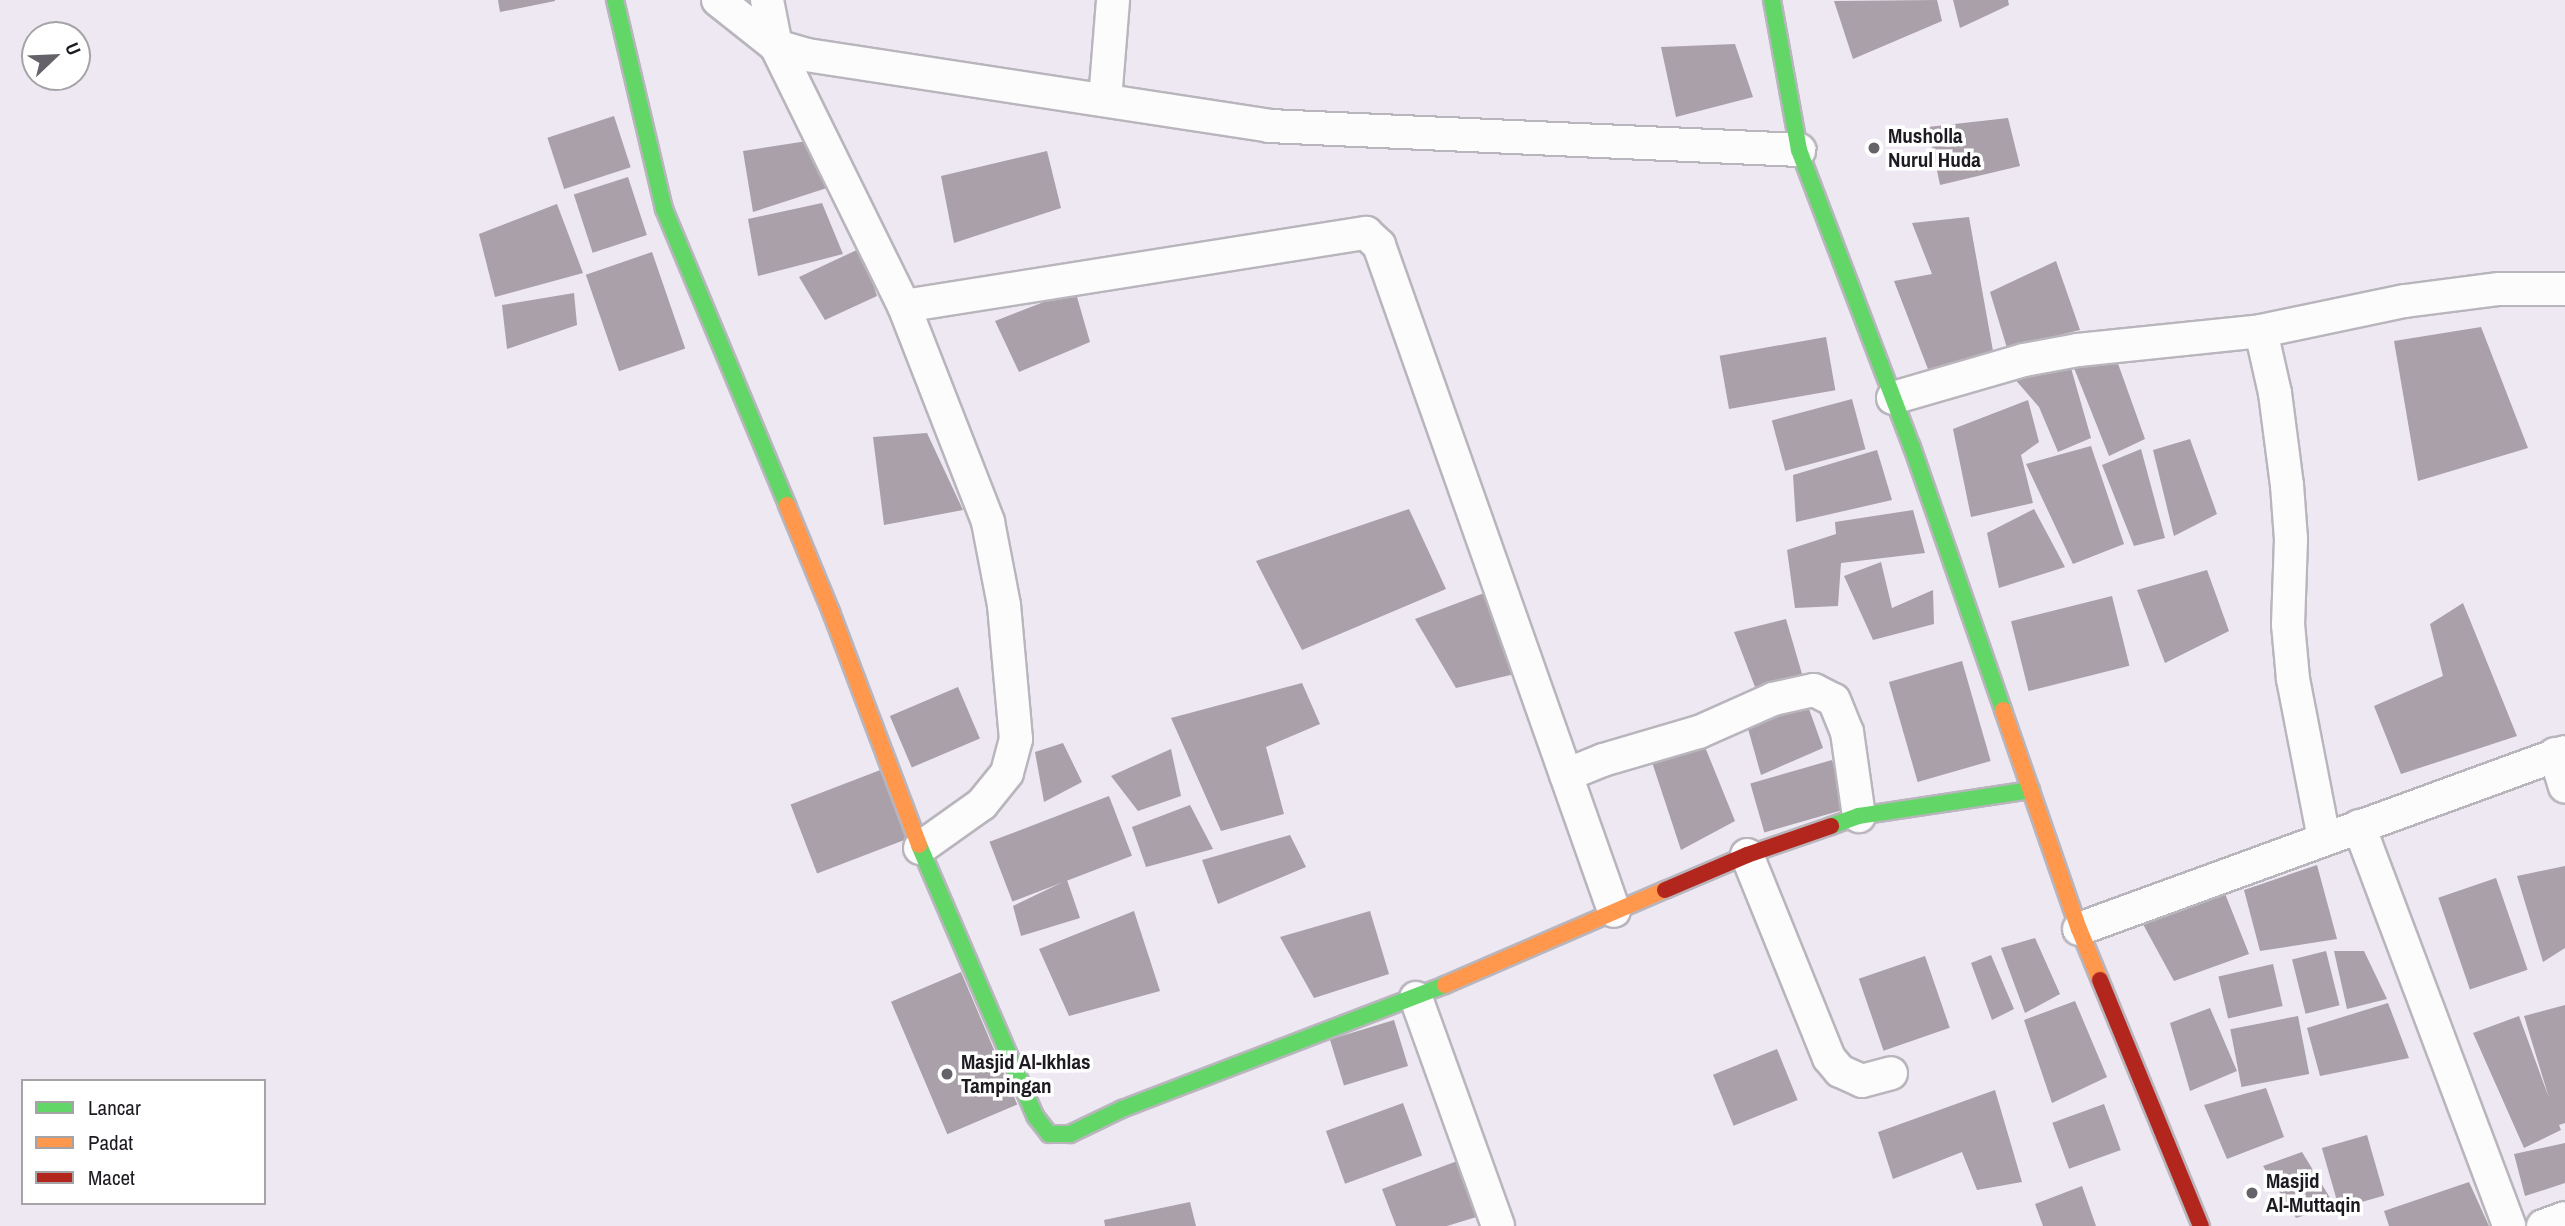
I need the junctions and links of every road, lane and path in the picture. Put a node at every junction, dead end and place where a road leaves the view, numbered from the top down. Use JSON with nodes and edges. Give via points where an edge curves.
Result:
{"nodes":[{"id":1,"x":615,"y":0,"type":"edge"},
{"id":2,"x":718,"y":0,"type":"edge"},
{"id":3,"x":767,"y":0,"type":"edge"},
{"id":4,"x":1113,"y":0,"type":"edge"},
{"id":5,"x":1772,"y":0,"type":"edge"},
{"id":6,"x":776,"y":46,"type":"junction"},
{"id":7,"x":1105,"y":100,"type":"junction"},
{"id":8,"x":1799,"y":150,"type":"junction"},
{"id":9,"x":2565,"y":289,"type":"edge"},
{"id":10,"x":904,"y":306,"type":"junction"},
{"id":11,"x":2261,"y":331,"type":"junction"},
{"id":12,"x":1893,"y":398,"type":"junction"},
{"id":13,"x":2560,"y":753,"type":"edge"},
{"id":14,"x":1566,"y":775,"type":"junction"},
{"id":15,"x":2565,"y":786,"type":"edge"},
{"id":16,"x":2031,"y":790,"type":"junction"},
{"id":17,"x":1859,"y":816,"type":"junction"},
{"id":18,"x":2359,"y":826,"type":"junction"},
{"id":19,"x":2324,"y":839,"type":"junction"},
{"id":20,"x":920,"y":848,"type":"junction"},
{"id":21,"x":1747,"y":855,"type":"junction"},
{"id":22,"x":1614,"y":911,"type":"junction"},
{"id":23,"x":2079,"y":929,"type":"junction"},
{"id":24,"x":1416,"y":998,"type":"junction"},
{"id":25,"x":1891,"y":1073,"type":"dead end"},
{"id":26,"x":2565,"y":1217,"type":"edge"},
{"id":27,"x":1498,"y":1226,"type":"edge"},
{"id":28,"x":2201,"y":1226,"type":"edge"},
{"id":29,"x":2509,"y":1226,"type":"edge"},
{"id":30,"x":2543,"y":1226,"type":"edge"}],
"edges":[{"from":1,"to":20,"type":"street","via":[[664,209],[831,612]]},
{"from":2,"to":6,"type":"street"},
{"from":3,"to":6,"type":"street"},
{"from":4,"to":7,"type":"street"},
{"from":5,"to":8,"type":"street"},
{"from":6,"to":7,"type":"street","via":[[807,55]]},
{"from":6,"to":10,"type":"street"},
{"from":7,"to":8,"type":"street","via":[[1269,126]]},
{"from":8,"to":12,"type":"street"},
{"from":9,"to":11,"type":"street","via":[[2498,289],[2405,301]]},
{"from":10,"to":14,"type":"street","via":[[1366,233],[1379,245]]},
{"from":10,"to":20,"type":"street","via":[[988,522],[1004,605],[1016,739],[1007,773],[982,804]]},
{"from":11,"to":12,"type":"street","via":[[2078,350],[2024,360]]},
{"from":11,"to":19,"type":"street","via":[[2287,485],[2289,651]]},
{"from":12,"to":16,"type":"street"},
{"from":13,"to":15,"type":"street"},
{"from":13,"to":18,"type":"street"},
{"from":14,"to":17,"type":"street","via":[[1699,732],[1773,699],[1814,690],[1834,700],[1847,732]]},
{"from":14,"to":22,"type":"street"},
{"from":16,"to":17,"type":"street"},
{"from":16,"to":23,"type":"street"},
{"from":17,"to":21,"type":"street"},
{"from":18,"to":19,"type":"street"},
{"from":18,"to":29,"type":"street"},
{"from":19,"to":23,"type":"street"},
{"from":20,"to":24,"type":"street","via":[[1035,1116],[1049,1134],[1070,1134],[1122,1109]]},
{"from":21,"to":22,"type":"street"},
{"from":21,"to":25,"type":"street","via":[[1829,1058],[1840,1071],[1863,1081]]},
{"from":22,"to":24,"type":"street"},
{"from":23,"to":28,"type":"street"},
{"from":24,"to":27,"type":"street"},
{"from":26,"to":30,"type":"street"}]}
